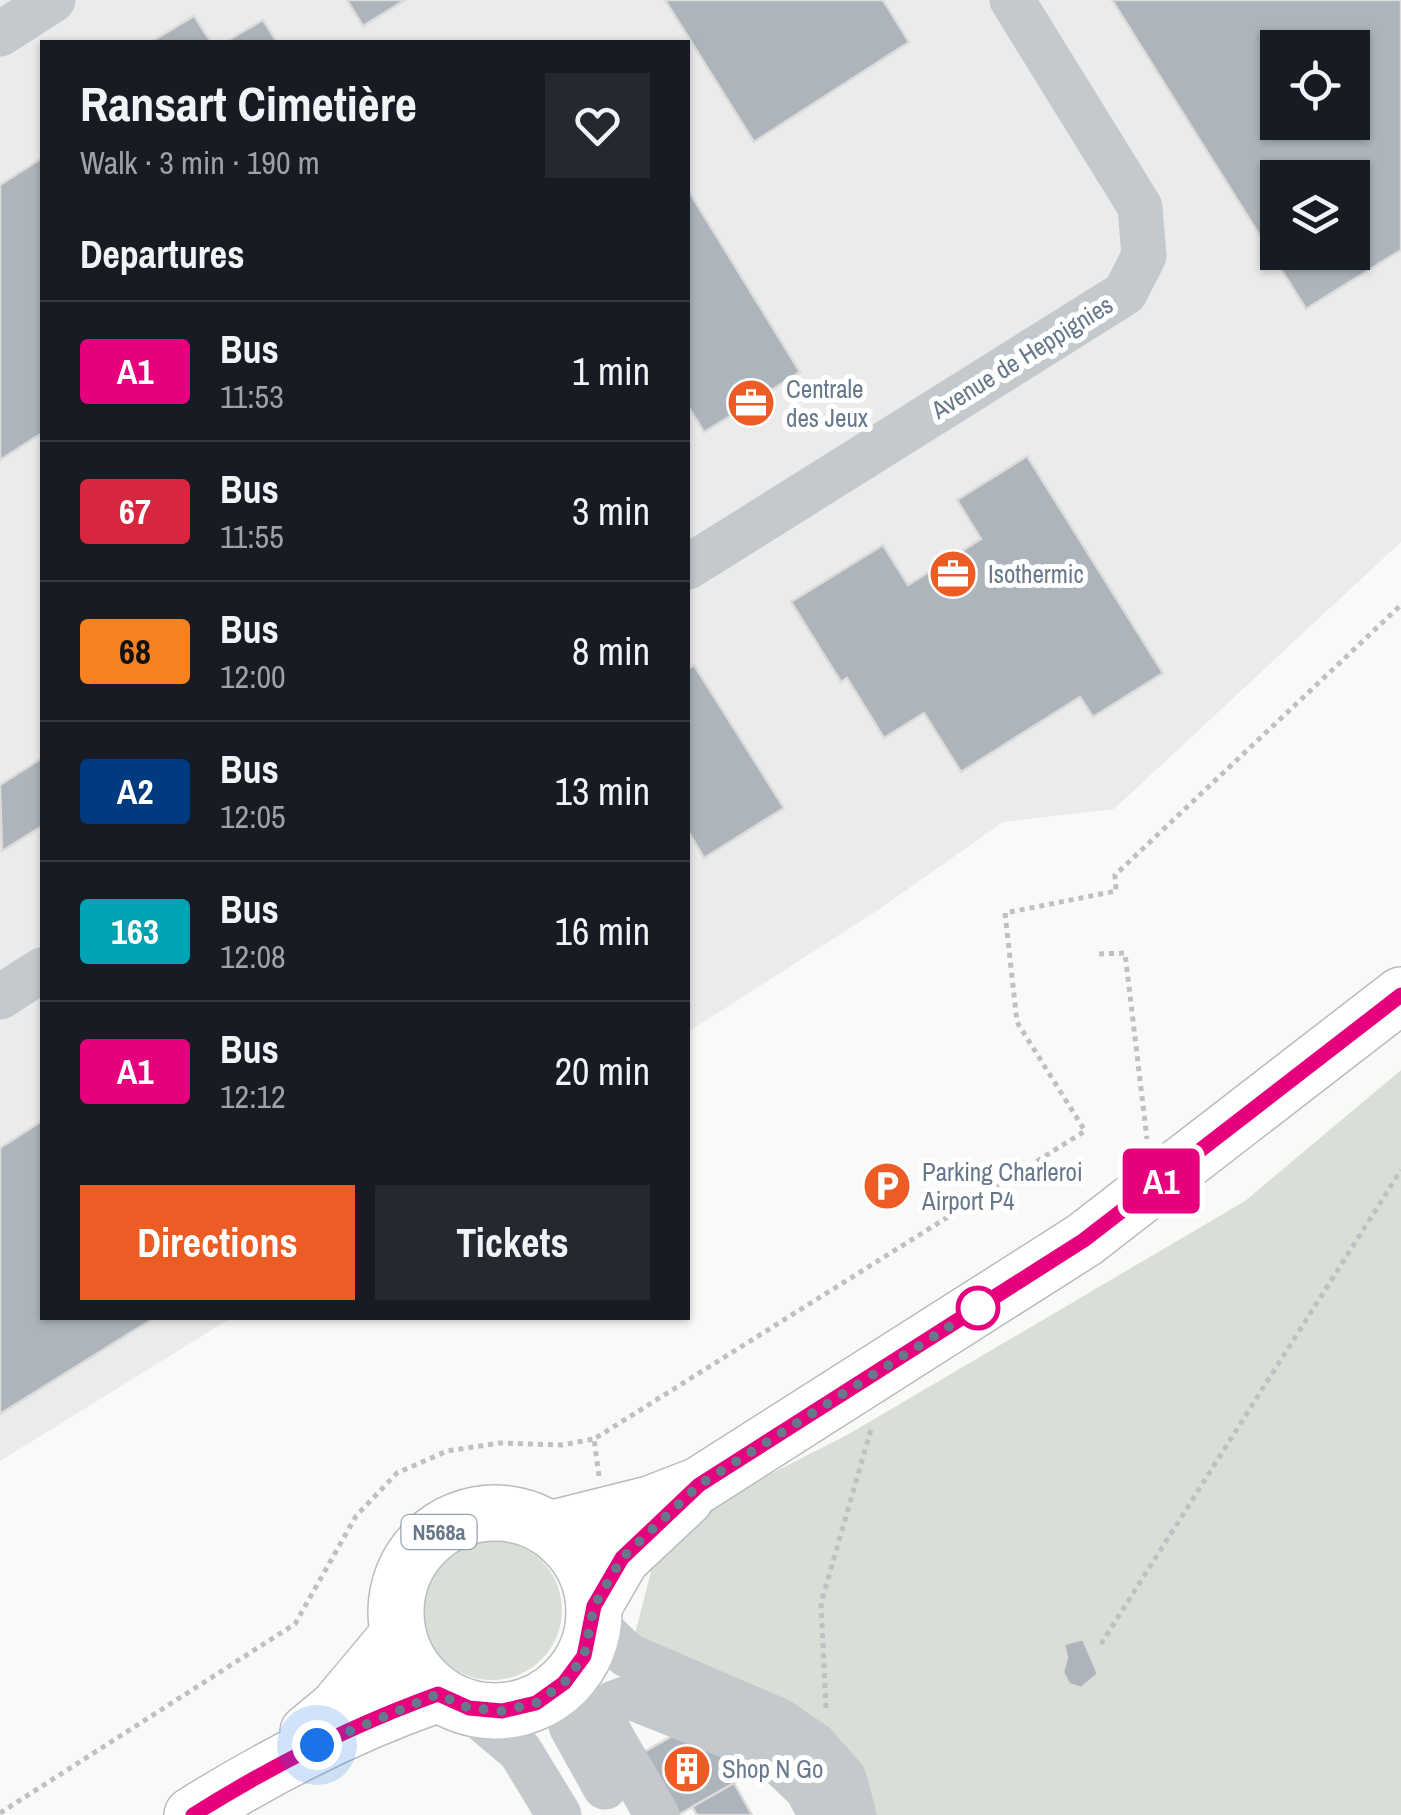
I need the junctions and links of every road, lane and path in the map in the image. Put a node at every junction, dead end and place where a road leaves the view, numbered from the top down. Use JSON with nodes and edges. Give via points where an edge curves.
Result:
{"nodes":[{"id":1,"x":54,"y":0,"type":"edge"},
{"id":2,"x":1012,"y":0,"type":"edge"},
{"id":3,"x":0,"y":34,"type":"edge"},
{"id":4,"x":690,"y":565,"type":"edge"},
{"id":5,"x":1401,"y":605,"type":"edge"},
{"id":6,"x":1098,"y":954,"type":"dead end"},
{"id":7,"x":40,"y":971,"type":"edge"},
{"id":8,"x":1401,"y":996,"type":"edge"},
{"id":9,"x":0,"y":997,"type":"edge"},
{"id":10,"x":1401,"y":1170,"type":"edge"},
{"id":11,"x":1164,"y":1179,"type":"junction"},
{"id":12,"x":876,"y":1410,"type":"dead end"},
{"id":13,"x":594,"y":1439,"type":"junction"},
{"id":14,"x":600,"y":1482,"type":"dead end"},
{"id":15,"x":699,"y":1485,"type":"junction"},
{"id":16,"x":550,"y":1530,"type":"junction"},
{"id":17,"x":594,"y":1614,"type":"junction"},
{"id":18,"x":398,"y":1635,"type":"junction"},
{"id":19,"x":1101,"y":1644,"type":"dead end"},
{"id":20,"x":564,"y":1683,"type":"junction"},
{"id":21,"x":454,"y":1701,"type":"junction"},
{"id":22,"x":826,"y":1718,"type":"dead end"},
{"id":23,"x":247,"y":1781,"type":"junction"},
{"id":24,"x":0,"y":1812,"type":"edge"},
{"id":25,"x":192,"y":1815,"type":"edge"},
{"id":26,"x":559,"y":1815,"type":"edge"},
{"id":27,"x":621,"y":1815,"type":"edge"},
{"id":28,"x":657,"y":1815,"type":"edge"},
{"id":29,"x":821,"y":1815,"type":"edge"},
{"id":30,"x":854,"y":1815,"type":"edge"}],
"edges":[{"from":1,"to":3,"type":"street"},
{"from":2,"to":4,"type":"street","name":"Avenue de Heppignies","via":[[1140,207],[1144,256],[1125,293]]},
{"from":5,"to":13,"type":"path","via":[[1116,875],[1116,892],[1005,913],[1016,1022],[1084,1131]]},
{"from":6,"to":11,"type":"path","via":[[1125,953],[1148,1143]]},
{"from":7,"to":9,"type":"street"},
{"from":8,"to":11,"type":"main road"},
{"from":10,"to":19,"type":"path"},
{"from":11,"to":15,"type":"main road","via":[[1084,1240]]},
{"from":12,"to":22,"type":"path","via":[[821,1603]]},
{"from":13,"to":14,"type":"path"},
{"from":13,"to":24,"type":"path","via":[[447,1451],[397,1473],[356,1516],[295,1624]]},
{"from":15,"to":16,"type":"main road"},
{"from":15,"to":17,"type":"main road","via":[[622,1558]]},
{"from":16,"to":17,"type":"main road","via":[[580,1563]]},
{"from":16,"to":18,"type":"main road","number":"N568a","via":[[519,1516],[485,1513],[453,1522],[425,1542],[405,1569],[396,1602]]},
{"from":17,"to":20,"type":"main road","via":[[584,1656]]},
{"from":17,"to":30,"type":"street","via":[[627,1655],[778,1720],[816,1744],[844,1778]]},
{"from":18,"to":21,"type":"main road","via":[[412,1666]]},
{"from":18,"to":23,"type":"main road","via":[[336,1709]]},
{"from":20,"to":21,"type":"main road","via":[[536,1703],[502,1711]]},
{"from":20,"to":27,"type":"street","via":[[571,1726]]},
{"from":21,"to":23,"type":"main road","via":[[352,1727]]},
{"from":21,"to":26,"type":"street","via":[[520,1751]]},
{"from":23,"to":25,"type":"main road"},
{"from":28,"to":29,"type":"street","via":[[606,1727],[614,1703],[631,1697],[768,1752],[808,1789]]}]}
